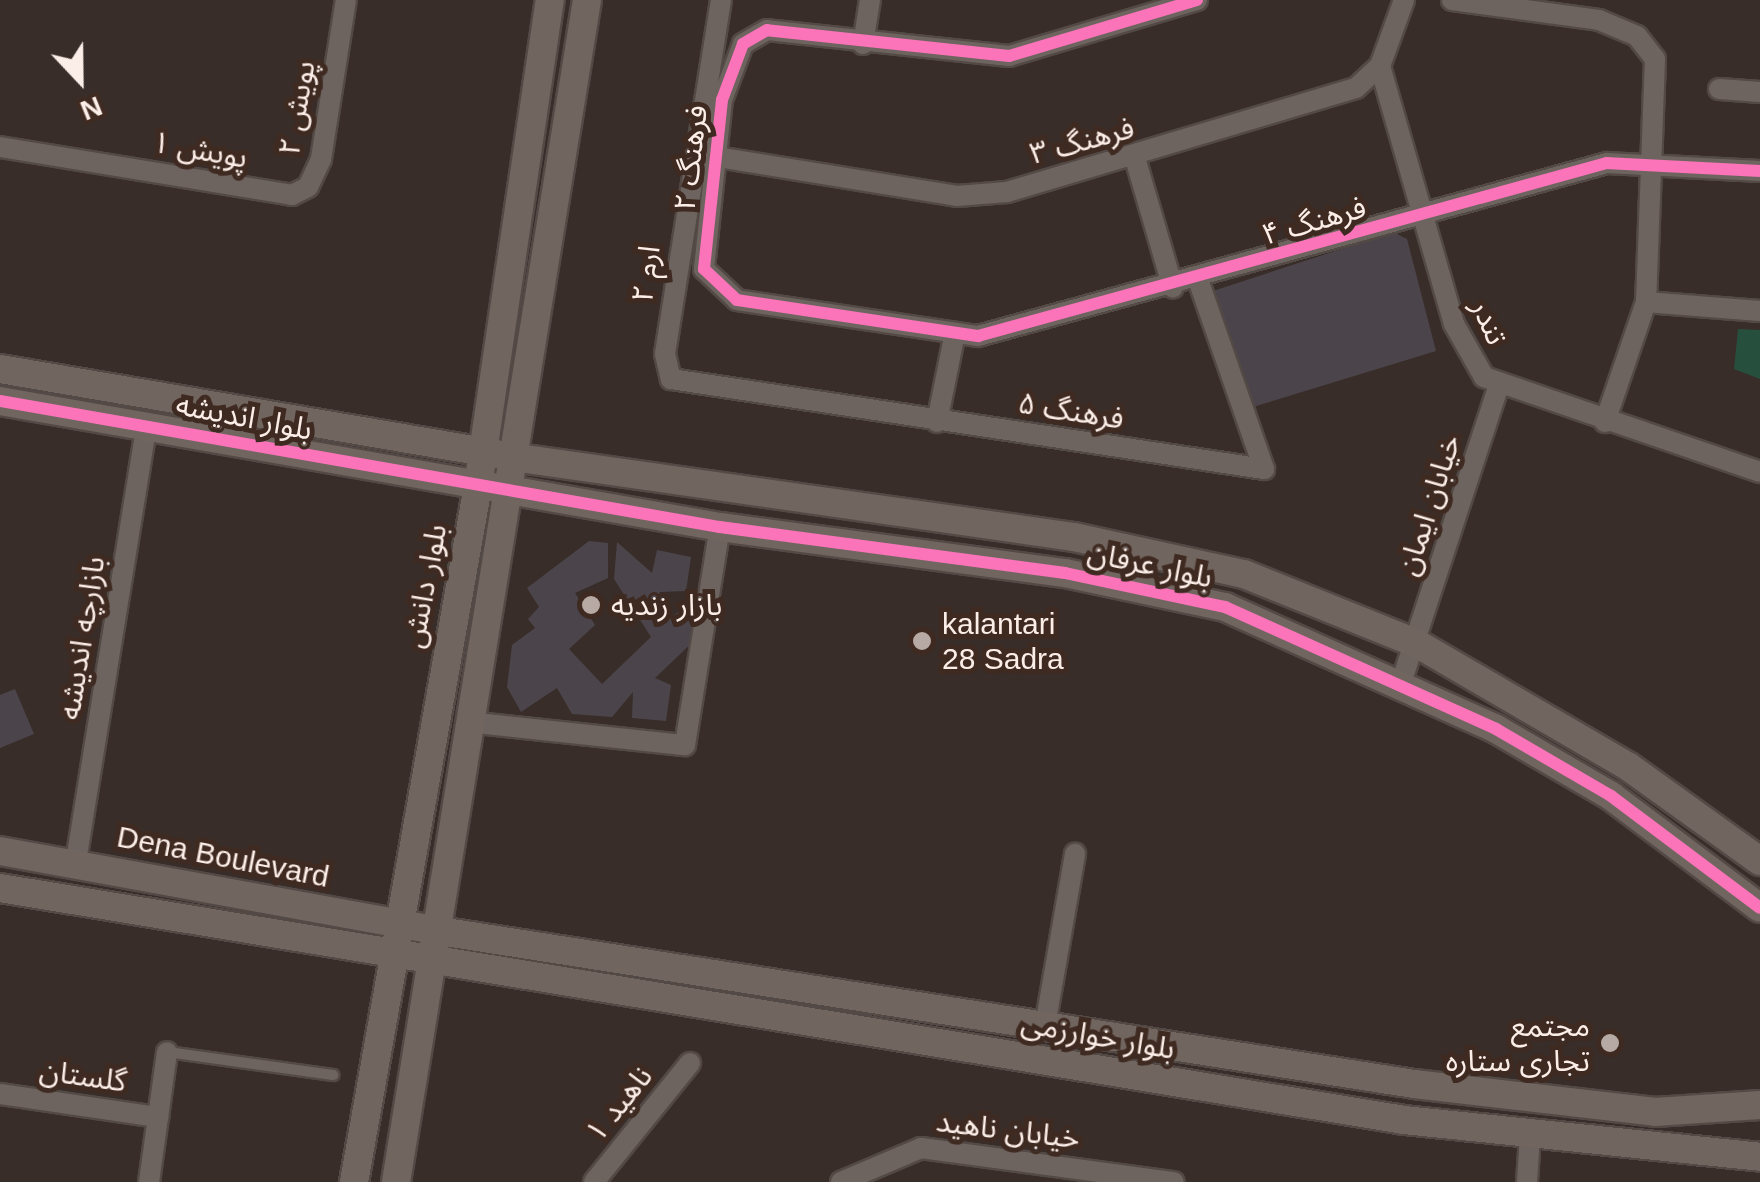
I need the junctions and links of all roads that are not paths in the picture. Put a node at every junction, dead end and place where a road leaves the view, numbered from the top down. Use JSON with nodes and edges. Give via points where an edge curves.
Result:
{"nodes":[{"id":1,"x":346,"y":0,"type":"edge"},
{"id":2,"x":550,"y":0,"type":"edge"},
{"id":3,"x":587,"y":0,"type":"edge"},
{"id":4,"x":720,"y":0,"type":"edge"},
{"id":5,"x":870,"y":0,"type":"edge"},
{"id":6,"x":1197,"y":0,"type":"edge"},
{"id":7,"x":1404,"y":0,"type":"edge"},
{"id":8,"x":1452,"y":0,"type":"edge"},
{"id":9,"x":862,"y":44,"type":"junction"},
{"id":10,"x":1380,"y":66,"type":"junction"},
{"id":11,"x":1718,"y":89,"type":"dead end"},
{"id":12,"x":1760,"y":92,"type":"edge"},
{"id":13,"x":0,"y":147,"type":"edge"},
{"id":14,"x":692,"y":153,"type":"junction"},
{"id":15,"x":714,"y":156,"type":"junction"},
{"id":16,"x":1135,"y":158,"type":"junction"},
{"id":17,"x":1655,"y":162,"type":"junction"},
{"id":18,"x":1760,"y":171,"type":"edge"},
{"id":19,"x":271,"y":193,"type":"joint"},
{"id":20,"x":1420,"y":216,"type":"junction"},
{"id":21,"x":704,"y":269,"type":"joint"},
{"id":22,"x":1198,"y":280,"type":"junction"},
{"id":23,"x":1173,"y":288,"type":"junction"},
{"id":24,"x":1646,"y":302,"type":"junction"},
{"id":25,"x":1760,"y":311,"type":"edge"},
{"id":26,"x":955,"y":333,"type":"junction"},
{"id":27,"x":0,"y":369,"type":"edge"},
{"id":28,"x":671,"y":379,"type":"joint"},
{"id":29,"x":1499,"y":385,"type":"junction"},
{"id":30,"x":0,"y":400,"type":"edge"},
{"id":31,"x":938,"y":422,"type":"junction"},
{"id":32,"x":1605,"y":422,"type":"junction"},
{"id":33,"x":147,"y":424,"type":"junction"},
{"id":34,"x":481,"y":452,"type":"junction"},
{"id":35,"x":519,"y":458,"type":"junction"},
{"id":36,"x":1760,"y":472,"type":"edge"},
{"id":37,"x":478,"y":486,"type":"junction"},
{"id":38,"x":514,"y":492,"type":"junction"},
{"id":39,"x":720,"y":526,"type":"junction"},
{"id":40,"x":1416,"y":644,"type":"junction"},
{"id":41,"x":1401,"y":683,"type":"junction"},
{"id":42,"x":468,"y":722,"type":"junction"},
{"id":43,"x":0,"y":851,"type":"edge"},
{"id":44,"x":1075,"y":854,"type":"dead end"},
{"id":45,"x":76,"y":861,"type":"junction"},
{"id":46,"x":1760,"y":861,"type":"edge"},
{"id":47,"x":0,"y":888,"type":"edge"},
{"id":48,"x":1760,"y":908,"type":"edge"},
{"id":49,"x":400,"y":924,"type":"junction"},
{"id":50,"x":430,"y":943,"type":"junction"},
{"id":51,"x":394,"y":952,"type":"junction"},
{"id":52,"x":1045,"y":1026,"type":"junction"},
{"id":53,"x":167,"y":1052,"type":"joint"},
{"id":54,"x":690,"y":1063,"type":"dead end"},
{"id":55,"x":333,"y":1075,"type":"dead end"},
{"id":56,"x":0,"y":1094,"type":"edge"},
{"id":57,"x":1760,"y":1105,"type":"edge"},
{"id":58,"x":158,"y":1116,"type":"junction"},
{"id":59,"x":1530,"y":1136,"type":"junction"},
{"id":60,"x":1760,"y":1157,"type":"edge"},
{"id":61,"x":150,"y":1182,"type":"edge"},
{"id":62,"x":354,"y":1182,"type":"edge"},
{"id":63,"x":396,"y":1182,"type":"edge"},
{"id":64,"x":594,"y":1182,"type":"edge"},
{"id":65,"x":842,"y":1182,"type":"edge"},
{"id":66,"x":1174,"y":1182,"type":"edge"},
{"id":67,"x":1527,"y":1182,"type":"edge"}],
"edges":[{"from":1,"to":19,"type":"street","name":"پویش ۲","via":[[315,178],[292,195]]},
{"from":2,"to":34,"type":"main road","name":"بلوار دانش"},
{"from":3,"to":35,"type":"main road"},
{"from":4,"to":14,"type":"street","name":"ارم ۲"},
{"from":5,"to":9,"type":"street"},
{"from":6,"to":9,"type":"street","name":"فرهنگ ۲","via":[[1009,56]]},
{"from":7,"to":10,"type":"street"},
{"from":8,"to":17,"type":"street","via":[[1599,20],[1637,36],[1654,59]]},
{"from":9,"to":15,"type":"street","name":"فرهنگ ۲","via":[[767,30],[743,44]]},
{"from":10,"to":16,"type":"street","name":"فرهنگ ۳","via":[[1356,88]]},
{"from":10,"to":20,"type":"street","name":"تندر"},
{"from":11,"to":12,"type":"street"},
{"from":13,"to":19,"type":"street","name":"پویش ۱"},
{"from":14,"to":15,"type":"street","name":"فرهنگ ۳"},
{"from":14,"to":28,"type":"street","name":"ارم ۲","via":[[666,354]]},
{"from":15,"to":16,"type":"street","name":"فرهنگ ۳","via":[[957,196]]},
{"from":15,"to":21,"type":"street","name":"فرهنگ ۲"},
{"from":16,"to":23,"type":"street"},
{"from":17,"to":18,"type":"street","name":"فرهنگ ۴"},
{"from":17,"to":20,"type":"street","name":"فرهنگ ۴","via":[[1607,164]]},
{"from":17,"to":24,"type":"street"},
{"from":20,"to":22,"type":"street","name":"فرهنگ ۴"},
{"from":20,"to":29,"type":"street","name":"تندر","via":[[1464,353]]},
{"from":21,"to":26,"type":"street","name":"فرهنگ ۴","via":[[737,300]]},
{"from":22,"to":23,"type":"street","name":"فرهنگ ۴"},
{"from":22,"to":31,"type":"street","name":"فرهنگ ۵","via":[[1264,469]]},
{"from":23,"to":26,"type":"street","name":"فرهنگ ۴","via":[[1024,330]]},
{"from":24,"to":25,"type":"street"},
{"from":24,"to":32,"type":"street"},
{"from":26,"to":31,"type":"street"},
{"from":27,"to":34,"type":"main road","name":"بلوار اندیشه"},
{"from":28,"to":31,"type":"street","name":"فرهنگ ۵"},
{"from":29,"to":32,"type":"street","name":"تندر"},
{"from":29,"to":40,"type":"street","name":"خیابان ایمان"},
{"from":30,"to":33,"type":"main road","name":"بلوار اندیشه"},
{"from":32,"to":36,"type":"street","name":"تندر"},
{"from":33,"to":37,"type":"main road","name":"بلوار اندیشه"},
{"from":33,"to":45,"type":"street","name":"بازارچه اندیشه"},
{"from":34,"to":35,"type":"main road","name":"بلوار اندیشه"},
{"from":34,"to":37,"type":"main road","name":"بلوار دانش"},
{"from":35,"to":38,"type":"main road"},
{"from":35,"to":40,"type":"main road","name":"بلوار عرفان","via":[[1152,551],[1244,574]]},
{"from":37,"to":38,"type":"main road","name":"بلوار اندیشه"},
{"from":37,"to":49,"type":"main road","name":"بلوار دانش"},
{"from":38,"to":39,"type":"main road","name":"بلوار عرفان"},
{"from":38,"to":42,"type":"main road"},
{"from":39,"to":41,"type":"main road","name":"بلوار عرفان","via":[[1146,588],[1225,607]]},
{"from":39,"to":42,"type":"street","via":[[684,744]]},
{"from":40,"to":41,"type":"street","name":"خیابان ایمان"},
{"from":40,"to":46,"type":"main road","name":"بلوار عرفان","via":[[1630,767]]},
{"from":41,"to":48,"type":"main road","name":"بلوار عرفان","via":[[1610,796]]},
{"from":42,"to":50,"type":"main road"},
{"from":43,"to":45,"type":"main road","name":"Dena Boulevard"},
{"from":44,"to":52,"type":"street"},
{"from":45,"to":49,"type":"main road","name":"Dena Boulevard"},
{"from":47,"to":51,"type":"main road"},
{"from":49,"to":50,"type":"main road","name":"Dena Boulevard"},
{"from":49,"to":51,"type":"main road","name":"بلوار دانش"},
{"from":50,"to":51,"type":"main road"},
{"from":50,"to":52,"type":"main road","name":"بلوار خوارزمی"},
{"from":50,"to":59,"type":"main road","name":"بلوار خوارزمی"},
{"from":50,"to":63,"type":"main road"},
{"from":51,"to":62,"type":"main road","name":"بلوار دانش"},
{"from":52,"to":57,"type":"main road","name":"بلوار خوارزمی","via":[[1542,1101],[1729,1114]]},
{"from":53,"to":55,"type":"lane"},
{"from":53,"to":58,"type":"street"},
{"from":54,"to":64,"type":"street","name":"ناهید ۱"},
{"from":56,"to":58,"type":"street","name":"گلستان"},
{"from":58,"to":61,"type":"street"},
{"from":59,"to":60,"type":"main road","name":"بلوار خوارزمی"},
{"from":59,"to":67,"type":"street"},
{"from":65,"to":66,"type":"street","name":"خیابان ناهید","via":[[921,1148]]}]}
